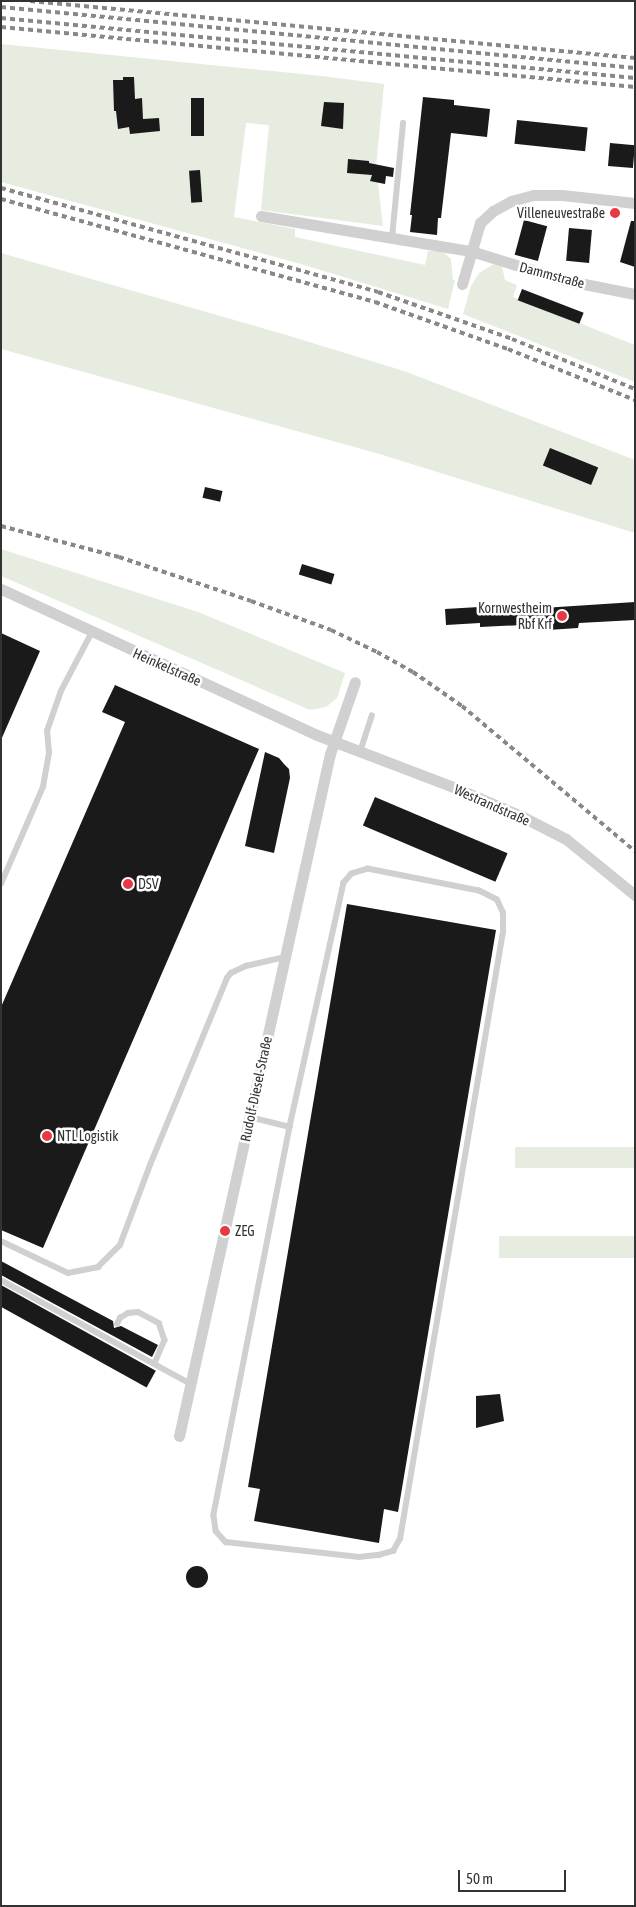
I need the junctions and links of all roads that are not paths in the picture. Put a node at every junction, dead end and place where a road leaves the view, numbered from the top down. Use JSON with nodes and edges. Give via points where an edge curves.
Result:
{"nodes":[{"id":1,"x":403,"y":124,"type":"dead end"},
{"id":2,"x":635,"y":203,"type":"edge"},
{"id":3,"x":261,"y":216,"type":"dead end"},
{"id":4,"x":392,"y":238,"type":"junction"},
{"id":5,"x":471,"y":251,"type":"junction"},
{"id":6,"x":462,"y":284,"type":"dead end"},
{"id":7,"x":635,"y":294,"type":"edge"},
{"id":8,"x":1,"y":589,"type":"edge"},
{"id":9,"x":92,"y":632,"type":"junction"},
{"id":10,"x":355,"y":682,"type":"dead end"},
{"id":11,"x":372,"y":716,"type":"dead end"},
{"id":12,"x":334,"y":742,"type":"junction"},
{"id":13,"x":360,"y":752,"type":"junction"},
{"id":14,"x":1,"y":884,"type":"edge"},
{"id":15,"x":635,"y":894,"type":"edge"},
{"id":16,"x":285,"y":958,"type":"junction"},
{"id":17,"x":250,"y":1117,"type":"junction"},
{"id":18,"x":290,"y":1128,"type":"junction"},
{"id":19,"x":1,"y":1241,"type":"edge"},
{"id":20,"x":1,"y":1280,"type":"edge"},
{"id":21,"x":118,"y":1324,"type":"dead end"},
{"id":22,"x":155,"y":1363,"type":"junction"},
{"id":23,"x":191,"y":1384,"type":"junction"},
{"id":24,"x":179,"y":1436,"type":"dead end"}],
"edges":[{"from":1,"to":4,"type":"lane"},
{"from":2,"to":5,"type":"street","via":[[562,195],[533,195],[511,201],[480,223]]},
{"from":3,"to":4,"type":"street","name":"Dammstraße"},
{"from":4,"to":5,"type":"street","name":"Dammstraße"},
{"from":5,"to":6,"type":"street"},
{"from":5,"to":7,"type":"street","name":"Dammstraße","via":[[564,280]]},
{"from":8,"to":9,"type":"street","name":"Heinkelstraße"},
{"from":9,"to":12,"type":"street","name":"Heinkelstraße"},
{"from":9,"to":14,"type":"lane","via":[[61,691],[47,731],[49,753],[43,787]]},
{"from":10,"to":12,"type":"street"},
{"from":11,"to":13,"type":"lane"},
{"from":12,"to":13,"type":"street","name":"Westrandstraße"},
{"from":12,"to":16,"type":"street","name":"Rudolf-Diesel-Straße"},
{"from":13,"to":15,"type":"street","name":"Westrandstraße","via":[[456,788],[566,839]]},
{"from":16,"to":17,"type":"street","name":"Rudolf-Diesel-Straße"},
{"from":16,"to":19,"type":"lane","via":[[246,966],[227,978],[120,1245],[98,1267],[68,1273]]},
{"from":17,"to":18,"type":"lane"},
{"from":17,"to":23,"type":"street","name":"Rudolf-Diesel-Straße"},
{"from":18,"to":18,"type":"lane","via":[[214,1516],[216,1531],[226,1542],[359,1557],[379,1555],[393,1551],[400,1539],[503,932],[503,913],[497,900],[479,891],[368,869],[352,874],[344,883]]},
{"from":20,"to":22,"type":"lane"},
{"from":21,"to":22,"type":"lane","via":[[120,1318],[128,1313],[138,1312],[159,1322],[165,1340]]},
{"from":22,"to":23,"type":"lane"},
{"from":23,"to":24,"type":"street","name":"Rudolf-Diesel-Straße"}]}
